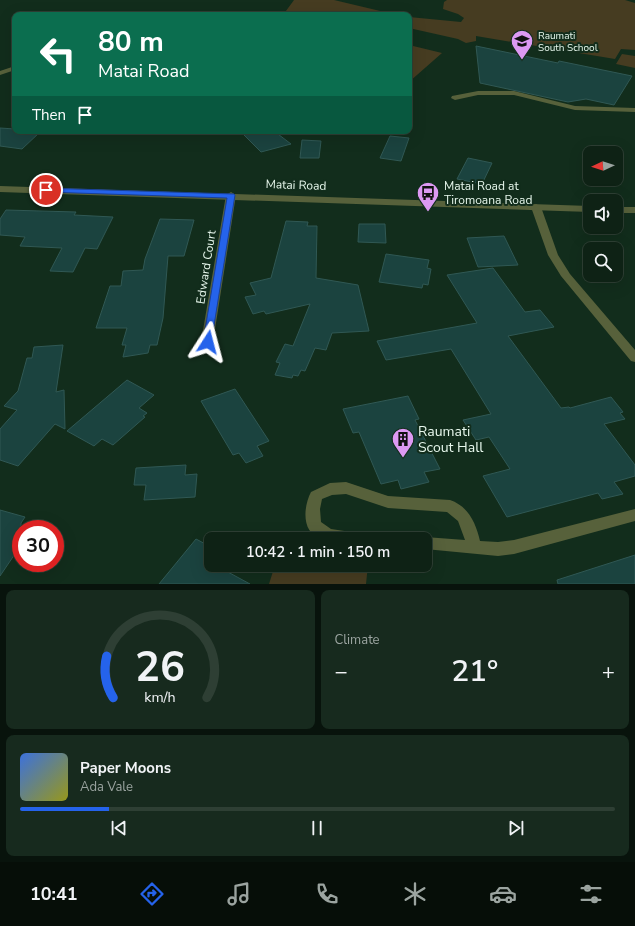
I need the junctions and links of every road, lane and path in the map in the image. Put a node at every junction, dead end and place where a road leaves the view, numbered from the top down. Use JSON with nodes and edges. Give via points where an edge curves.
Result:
{"nodes":[{"id":1,"x":12,"y":69,"type":"edge"},
{"id":2,"x":0,"y":73,"type":"edge"},
{"id":3,"x":455,"y":98,"type":"dead end"},
{"id":4,"x":635,"y":110,"type":"edge"},
{"id":5,"x":0,"y":189,"type":"edge"},
{"id":6,"x":231,"y":195,"type":"junction"},
{"id":7,"x":536,"y":207,"type":"junction"},
{"id":8,"x":583,"y":209,"type":"edge"},
{"id":9,"x":623,"y":210,"type":"edge"},
{"id":10,"x":635,"y":210,"type":"edge"},
{"id":11,"x":208,"y":342,"type":"dead end"},
{"id":12,"x":635,"y":358,"type":"edge"},
{"id":13,"x":635,"y":515,"type":"edge"},
{"id":14,"x":322,"y":532,"type":"edge"},
{"id":15,"x":432,"y":543,"type":"edge"},
{"id":16,"x":474,"y":546,"type":"junction"}],
"edges":[{"from":1,"to":2,"type":"street"},
{"from":3,"to":4,"type":"street","via":[[478,93],[514,93],[575,108]]},
{"from":5,"to":6,"type":"street","name":"Matai Road"},
{"from":6,"to":7,"type":"street","name":"Matai Road"},
{"from":6,"to":11,"type":"street","name":"Edward Court"},
{"from":7,"to":8,"type":"street","name":"Matai Road"},
{"from":7,"to":12,"type":"street","via":[[553,255],[566,276]]},
{"from":9,"to":10,"type":"street"},
{"from":13,"to":16,"type":"street","via":[[514,547],[498,549]]},
{"from":14,"to":16,"type":"street","via":[[312,521],[311,509],[316,496],[330,489],[346,488],[388,502],[450,506],[464,517]]},
{"from":15,"to":16,"type":"street"}]}
